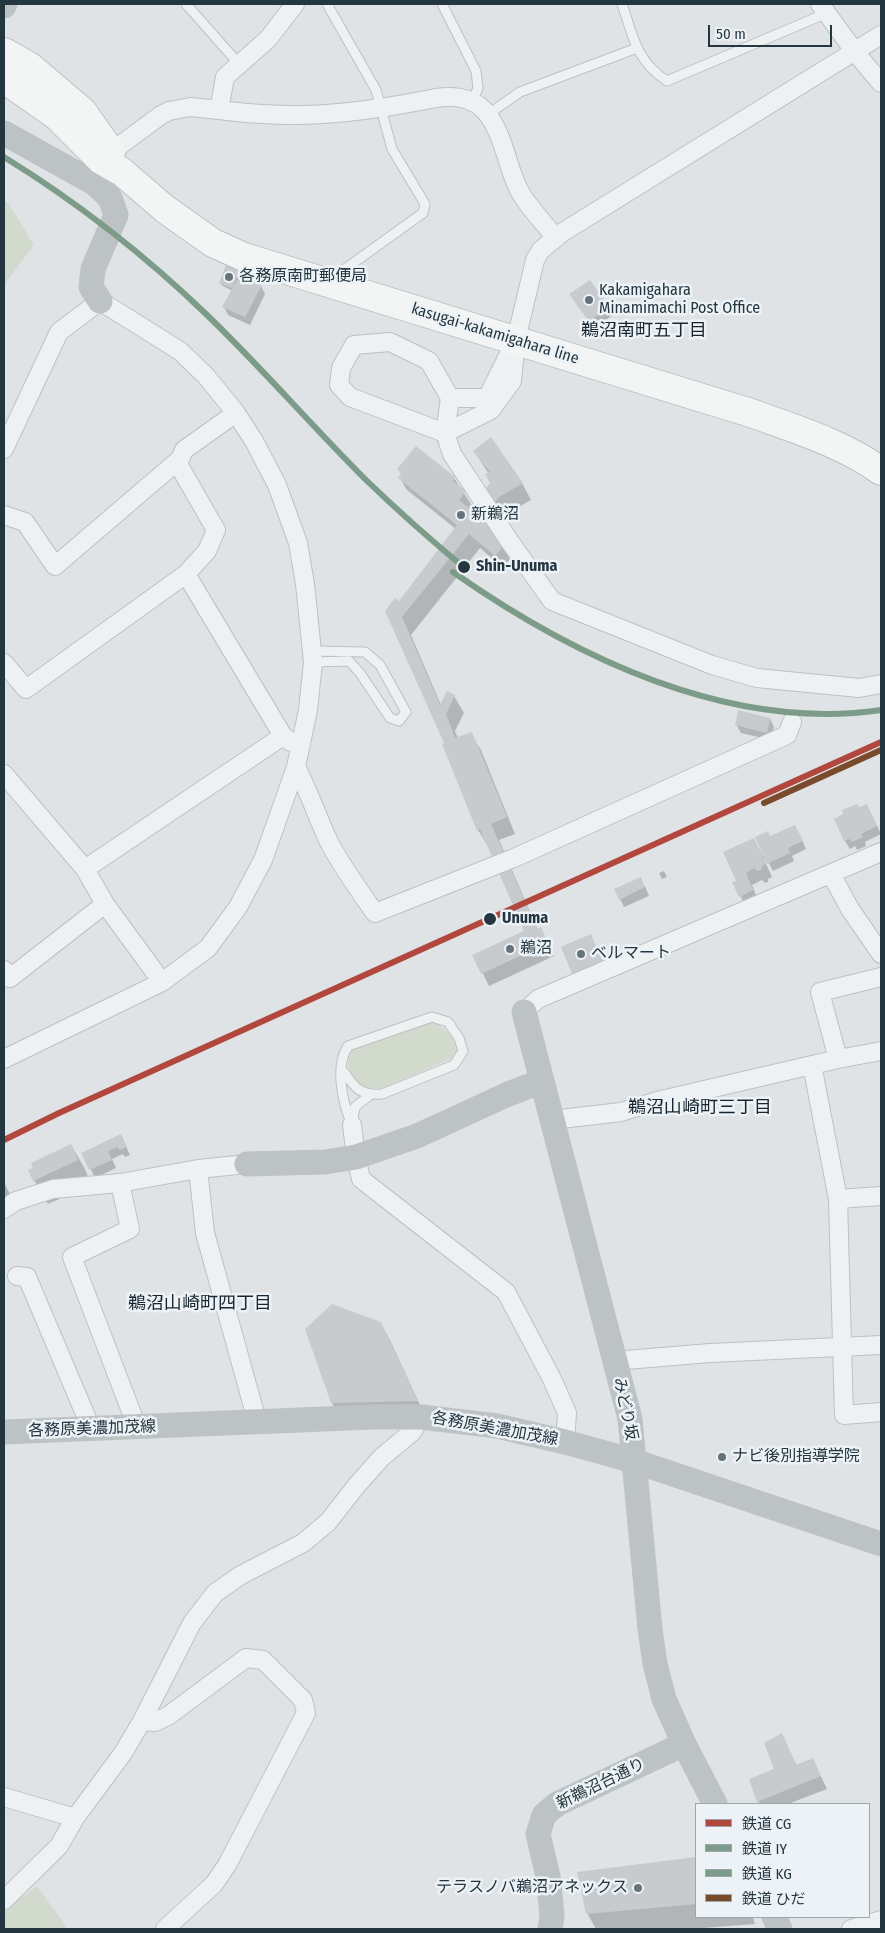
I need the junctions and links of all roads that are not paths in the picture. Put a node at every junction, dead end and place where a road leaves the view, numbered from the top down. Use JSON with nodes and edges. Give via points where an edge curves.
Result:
{"nodes":[{"id":1,"x":186,"y":4,"type":"edge"},
{"id":2,"x":295,"y":4,"type":"edge"},
{"id":3,"x":327,"y":4,"type":"edge"},
{"id":4,"x":442,"y":4,"type":"edge"},
{"id":5,"x":622,"y":4,"type":"edge"},
{"id":6,"x":823,"y":8,"type":"edge"},
{"id":7,"x":881,"y":36,"type":"edge"},
{"id":8,"x":637,"y":48,"type":"junction"},
{"id":9,"x":4,"y":52,"type":"edge"},
{"id":10,"x":855,"y":52,"type":"junction"},
{"id":11,"x":239,"y":64,"type":"junction"},
{"id":12,"x":4,"y":79,"type":"edge"},
{"id":13,"x":881,"y":83,"type":"edge"},
{"id":14,"x":472,"y":102,"type":"junction"},
{"id":15,"x":382,"y":108,"type":"junction"},
{"id":16,"x":219,"y":110,"type":"junction"},
{"id":17,"x":488,"y":115,"type":"junction"},
{"id":18,"x":4,"y":133,"type":"edge"},
{"id":19,"x":117,"y":162,"type":"junction"},
{"id":20,"x":556,"y":238,"type":"junction"},
{"id":21,"x":326,"y":282,"type":"junction"},
{"id":22,"x":100,"y":301,"type":"junction"},
{"id":23,"x":516,"y":340,"type":"junction"},
{"id":24,"x":450,"y":398,"type":"junction"},
{"id":25,"x":236,"y":414,"type":"junction"},
{"id":26,"x":445,"y":433,"type":"junction"},
{"id":27,"x":4,"y":449,"type":"edge"},
{"id":28,"x":180,"y":459,"type":"junction"},
{"id":29,"x":878,"y":464,"type":"edge"},
{"id":30,"x":4,"y":515,"type":"edge"},
{"id":31,"x":186,"y":574,"type":"junction"},
{"id":32,"x":312,"y":656,"type":"junction"},
{"id":33,"x":4,"y":663,"type":"edge"},
{"id":34,"x":881,"y":684,"type":"edge"},
{"id":35,"x":792,"y":722,"type":"dead end"},
{"id":36,"x":283,"y":736,"type":"junction"},
{"id":37,"x":300,"y":748,"type":"junction"},
{"id":38,"x":296,"y":767,"type":"junction"},
{"id":39,"x":4,"y":774,"type":"edge"},
{"id":40,"x":881,"y":852,"type":"edge"},
{"id":41,"x":85,"y":869,"type":"junction"},
{"id":42,"x":831,"y":874,"type":"junction"},
{"id":43,"x":105,"y":904,"type":"junction"},
{"id":44,"x":881,"y":954,"type":"edge"},
{"id":45,"x":4,"y":970,"type":"edge"},
{"id":46,"x":881,"y":977,"type":"edge"},
{"id":47,"x":162,"y":982,"type":"junction"},
{"id":48,"x":524,"y":1012,"type":"joint"},
{"id":49,"x":881,"y":1051,"type":"edge"},
{"id":50,"x":838,"y":1059,"type":"junction"},
{"id":51,"x":4,"y":1060,"type":"edge"},
{"id":52,"x":812,"y":1065,"type":"junction"},
{"id":53,"x":341,"y":1068,"type":"junction"},
{"id":54,"x":542,"y":1081,"type":"junction"},
{"id":55,"x":370,"y":1095,"type":"junction"},
{"id":56,"x":552,"y":1120,"type":"junction"},
{"id":57,"x":352,"y":1125,"type":"junction"},
{"id":58,"x":356,"y":1157,"type":"junction"},
{"id":59,"x":247,"y":1164,"type":"joint"},
{"id":60,"x":198,"y":1169,"type":"junction"},
{"id":61,"x":120,"y":1183,"type":"junction"},
{"id":62,"x":881,"y":1196,"type":"edge"},
{"id":63,"x":838,"y":1199,"type":"junction"},
{"id":64,"x":4,"y":1208,"type":"edge"},
{"id":65,"x":17,"y":1276,"type":"dead end"},
{"id":66,"x":881,"y":1345,"type":"edge"},
{"id":67,"x":841,"y":1346,"type":"junction"},
{"id":68,"x":614,"y":1361,"type":"junction"},
{"id":69,"x":881,"y":1412,"type":"edge"},
{"id":70,"x":421,"y":1417,"type":"junction"},
{"id":71,"x":257,"y":1421,"type":"junction"},
{"id":72,"x":137,"y":1427,"type":"junction"},
{"id":73,"x":91,"y":1428,"type":"junction"},
{"id":74,"x":4,"y":1432,"type":"edge"},
{"id":75,"x":565,"y":1442,"type":"junction"},
{"id":76,"x":634,"y":1461,"type":"junction"},
{"id":77,"x":881,"y":1544,"type":"edge"},
{"id":78,"x":142,"y":1721,"type":"junction"},
{"id":79,"x":684,"y":1744,"type":"junction"},
{"id":80,"x":4,"y":1797,"type":"edge"},
{"id":81,"x":714,"y":1803,"type":"edge"},
{"id":82,"x":75,"y":1818,"type":"junction"},
{"id":83,"x":4,"y":1900,"type":"edge"},
{"id":84,"x":881,"y":1920,"type":"edge"},
{"id":85,"x":165,"y":1929,"type":"edge"},
{"id":86,"x":550,"y":1929,"type":"edge"},
{"id":87,"x":851,"y":1929,"type":"edge"}],
"edges":[{"from":1,"to":11,"type":"lane"},
{"from":2,"to":11,"type":"street","via":[[268,39]]},
{"from":3,"to":15,"type":"lane","via":[[376,90]]},
{"from":4,"to":14,"type":"lane","via":[[476,71],[478,88]]},
{"from":5,"to":8,"type":"lane"},
{"from":6,"to":8,"type":"lane","via":[[667,81],[650,68]]},
{"from":6,"to":10,"type":"street"},
{"from":7,"to":10,"type":"street"},
{"from":8,"to":17,"type":"lane","via":[[520,92]]},
{"from":9,"to":19,"type":"main road","name":"kasugai-kakamigahara line","via":[[29,66],[83,112]]},
{"from":10,"to":13,"type":"street"},
{"from":10,"to":20,"type":"street"},
{"from":11,"to":16,"type":"street","via":[[225,76]]},
{"from":12,"to":19,"type":"main road","name":"kasugai-kakamigahara line","via":[[57,116],[101,160]]},
{"from":14,"to":15,"type":"street","via":[[441,97]]},
{"from":14,"to":17,"type":"street"},
{"from":15,"to":16,"type":"street","via":[[316,115]]},
{"from":15,"to":21,"type":"lane","via":[[392,149],[426,204],[423,213]]},
{"from":16,"to":19,"type":"street","via":[[190,107],[169,111]]},
{"from":17,"to":20,"type":"street","via":[[519,190]]},
{"from":18,"to":22,"type":"street","via":[[94,182],[110,198],[116,215],[93,269],[91,286]]},
{"from":19,"to":21,"type":"main road","name":"kasugai-kakamigahara line","via":[[165,209],[213,242],[244,257]]},
{"from":20,"to":23,"type":"street","via":[[541,250],[535,260]]},
{"from":21,"to":23,"type":"main road","name":"kasugai-kakamigahara line"},
{"from":22,"to":25,"type":"street","via":[[180,351],[206,376]]},
{"from":22,"to":27,"type":"street","via":[[59,332]]},
{"from":23,"to":24,"type":"street","via":[[487,398]]},
{"from":23,"to":26,"type":"street","via":[[512,381],[491,410]]},
{"from":23,"to":29,"type":"main road","name":"kasugai-kakamigahara line","via":[[804,432]]},
{"from":24,"to":26,"type":"street"},
{"from":24,"to":26,"type":"street","via":[[429,361],[390,342],[354,345],[341,368],[339,385],[350,397]]},
{"from":25,"to":28,"type":"street","via":[[184,450]]},
{"from":25,"to":32,"type":"street","via":[[276,485],[298,543]]},
{"from":26,"to":34,"type":"street","via":[[452,454],[552,601],[712,665],[757,678],[859,688]]},
{"from":28,"to":30,"type":"street","via":[[55,566],[25,522]]},
{"from":28,"to":31,"type":"street","via":[[178,464],[216,530],[207,551]]},
{"from":31,"to":33,"type":"street","via":[[26,689]]},
{"from":31,"to":36,"type":"street"},
{"from":32,"to":32,"type":"lane","via":[[365,652],[380,665],[406,712],[399,721],[390,718],[350,661]]},
{"from":32,"to":37,"type":"street","via":[[308,710]]},
{"from":35,"to":38,"type":"street","via":[[787,735],[514,858],[375,913],[329,841]]},
{"from":36,"to":37,"type":"street"},
{"from":36,"to":41,"type":"street"},
{"from":37,"to":38,"type":"street"},
{"from":38,"to":47,"type":"street","via":[[264,860],[238,907],[208,948]]},
{"from":39,"to":41,"type":"street"},
{"from":40,"to":42,"type":"street"},
{"from":41,"to":43,"type":"street"},
{"from":42,"to":44,"type":"street"},
{"from":42,"to":48,"type":"street","via":[[538,1000]]},
{"from":43,"to":45,"type":"street","via":[[10,978]]},
{"from":43,"to":47,"type":"street"},
{"from":46,"to":50,"type":"street","via":[[820,992]]},
{"from":47,"to":51,"type":"street"},
{"from":48,"to":54,"type":"street","name":"みどり坂"},
{"from":49,"to":50,"type":"street"},
{"from":50,"to":52,"type":"street"},
{"from":52,"to":56,"type":"street","via":[[621,1112]]},
{"from":52,"to":63,"type":"street"},
{"from":53,"to":55,"type":"lane","via":[[355,1087]]},
{"from":53,"to":55,"type":"lane","via":[[348,1046],[432,1018],[448,1022],[463,1051],[454,1065],[382,1094]]},
{"from":53,"to":57,"type":"lane","via":[[344,1106]]},
{"from":54,"to":56,"type":"street","name":"みどり坂"},
{"from":54,"to":58,"type":"street","via":[[417,1136]]},
{"from":55,"to":57,"type":"lane","via":[[355,1107]]},
{"from":56,"to":68,"type":"street","name":"みどり坂"},
{"from":57,"to":58,"type":"street"},
{"from":58,"to":59,"type":"street","via":[[326,1162]]},
{"from":58,"to":75,"type":"street","via":[[361,1179],[506,1292],[567,1413]]},
{"from":59,"to":60,"type":"street"},
{"from":60,"to":61,"type":"street"},
{"from":60,"to":71,"type":"street","via":[[205,1233]]},
{"from":61,"to":64,"type":"street","via":[[53,1189]]},
{"from":61,"to":72,"type":"street","via":[[130,1229],[72,1257]]},
{"from":62,"to":63,"type":"street"},
{"from":63,"to":67,"type":"street"},
{"from":65,"to":73,"type":"street","via":[[27,1277]]},
{"from":66,"to":67,"type":"street"},
{"from":67,"to":68,"type":"street"},
{"from":67,"to":69,"type":"street","via":[[844,1415]]},
{"from":68,"to":76,"type":"street","name":"みどり坂","via":[[630,1419]]},
{"from":70,"to":71,"type":"street","name":"各務原美濃加茂線"},
{"from":70,"to":75,"type":"street","name":"各務原美濃加茂線","via":[[497,1426]]},
{"from":70,"to":78,"type":"street","via":[[412,1432],[382,1457],[328,1522],[303,1543],[241,1575],[215,1594],[192,1623]]},
{"from":71,"to":72,"type":"street","name":"各務原美濃加茂線"},
{"from":72,"to":73,"type":"street","name":"各務原美濃加茂線"},
{"from":73,"to":74,"type":"street","name":"各務原美濃加茂線"},
{"from":75,"to":76,"type":"street","name":"各務原美濃加茂線"},
{"from":76,"to":77,"type":"street","name":"各務原美濃加茂線"},
{"from":76,"to":79,"type":"street","name":"みどり坂","via":[[655,1664],[664,1699]]},
{"from":78,"to":82,"type":"street","via":[[123,1753]]},
{"from":78,"to":85,"type":"street","via":[[155,1722],[168,1716],[246,1658],[263,1660],[302,1700],[306,1713],[227,1865],[214,1884]]},
{"from":79,"to":81,"type":"street","name":"みどり坂"},
{"from":79,"to":86,"type":"street","name":"新鵜沼台通り","via":[[557,1804],[544,1814],[538,1834],[549,1881]]},
{"from":80,"to":82,"type":"street"},
{"from":82,"to":83,"type":"street","via":[[59,1846]]},
{"from":84,"to":87,"type":"street"}]}
